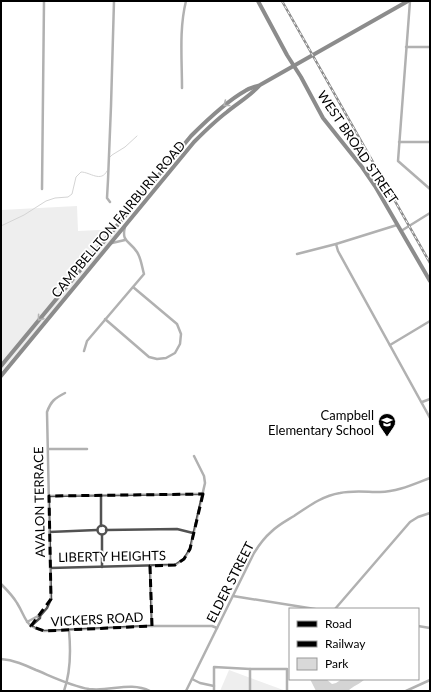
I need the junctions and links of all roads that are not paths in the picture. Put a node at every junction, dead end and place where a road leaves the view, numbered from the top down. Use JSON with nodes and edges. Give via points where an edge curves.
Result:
{"nodes":[{"id":1,"x":44,"y":1,"type":"edge"},
{"id":2,"x":114,"y":1,"type":"edge"},
{"id":3,"x":186,"y":1,"type":"edge"},
{"id":4,"x":258,"y":1,"type":"edge"},
{"id":5,"x":409,"y":1,"type":"edge"},
{"id":6,"x":406,"y":46,"type":"junction"},
{"id":7,"x":430,"y":47,"type":"edge"},
{"id":8,"x":295,"y":66,"type":"junction"},
{"id":9,"x":260,"y":85,"type":"junction"},
{"id":10,"x":182,"y":88,"type":"dead end"},
{"id":11,"x":399,"y":142,"type":"junction"},
{"id":12,"x":430,"y":142,"type":"edge"},
{"id":13,"x":42,"y":189,"type":"dead end"},
{"id":14,"x":430,"y":189,"type":"edge"},
{"id":15,"x":110,"y":202,"type":"dead end"},
{"id":16,"x":430,"y":213,"type":"edge"},
{"id":17,"x":397,"y":225,"type":"junction"},
{"id":18,"x":125,"y":227,"type":"junction"},
{"id":19,"x":401,"y":231,"type":"junction"},
{"id":20,"x":125,"y":240,"type":"junction"},
{"id":21,"x":111,"y":243,"type":"junction"},
{"id":22,"x":336,"y":244,"type":"junction"},
{"id":23,"x":297,"y":254,"type":"dead end"},
{"id":24,"x":430,"y":281,"type":"edge"},
{"id":25,"x":133,"y":287,"type":"junction"},
{"id":26,"x":105,"y":319,"type":"junction"},
{"id":27,"x":430,"y":321,"type":"edge"},
{"id":28,"x":390,"y":345,"type":"junction"},
{"id":29,"x":84,"y":351,"type":"dead end"},
{"id":30,"x":1,"y":366,"type":"edge"},
{"id":31,"x":1,"y":376,"type":"edge"},
{"id":32,"x":65,"y":393,"type":"dead end"},
{"id":33,"x":430,"y":399,"type":"edge"},
{"id":34,"x":422,"y":402,"type":"junction"},
{"id":35,"x":430,"y":418,"type":"edge"},
{"id":36,"x":87,"y":448,"type":"dead end"},
{"id":37,"x":48,"y":449,"type":"junction"},
{"id":38,"x":194,"y":456,"type":"dead end"},
{"id":39,"x":430,"y":478,"type":"edge"},
{"id":40,"x":202,"y":494,"type":"junction"},
{"id":41,"x":49,"y":496,"type":"junction"},
{"id":42,"x":101,"y":496,"type":"junction"},
{"id":43,"x":430,"y":513,"type":"edge"},
{"id":44,"x":101,"y":526,"type":"junction"},
{"id":45,"x":97,"y":530,"type":"junction"},
{"id":46,"x":106,"y":530,"type":"junction"},
{"id":47,"x":50,"y":532,"type":"junction"},
{"id":48,"x":193,"y":533,"type":"junction"},
{"id":49,"x":102,"y":535,"type":"junction"},
{"id":50,"x":150,"y":566,"type":"junction"},
{"id":51,"x":102,"y":567,"type":"junction"},
{"id":52,"x":50,"y":568,"type":"junction"},
{"id":53,"x":1,"y":584,"type":"edge"},
{"id":54,"x":233,"y":596,"type":"junction"},
{"id":55,"x":309,"y":608,"type":"edge"},
{"id":56,"x":336,"y":608,"type":"edge"},
{"id":57,"x":40,"y":616,"type":"junction"},
{"id":58,"x":27,"y":622,"type":"junction"},
{"id":59,"x":31,"y":626,"type":"junction"},
{"id":60,"x":152,"y":626,"type":"junction"},
{"id":61,"x":419,"y":626,"type":"edge"},
{"id":62,"x":217,"y":628,"type":"junction"},
{"id":63,"x":430,"y":628,"type":"edge"},
{"id":64,"x":69,"y":631,"type":"junction"},
{"id":65,"x":1,"y":659,"type":"edge"},
{"id":66,"x":250,"y":669,"type":"junction"},
{"id":67,"x":192,"y":679,"type":"junction"},
{"id":68,"x":430,"y":680,"type":"edge"},
{"id":69,"x":67,"y":682,"type":"junction"},
{"id":70,"x":214,"y":686,"type":"junction"},
{"id":71,"x":111,"y":690,"type":"edge"},
{"id":72,"x":64,"y":691,"type":"edge"},
{"id":73,"x":150,"y":691,"type":"edge"},
{"id":74,"x":186,"y":691,"type":"edge"},
{"id":75,"x":214,"y":691,"type":"edge"},
{"id":76,"x":250,"y":691,"type":"edge"},
{"id":77,"x":287,"y":691,"type":"edge"},
{"id":78,"x":406,"y":691,"type":"edge"}],
"edges":[{"from":1,"to":13,"type":"street"},
{"from":2,"to":15,"type":"street","via":[[108,180]]},
{"from":3,"to":10,"type":"street","via":[[182,21]]},
{"from":4,"to":8,"type":"main road","name":"WEST BROAD STREET"},
{"from":5,"to":6,"type":"street"},
{"from":5,"to":8,"type":"main road","name":"CAMPBELLTON FAIRBURN ROAD"},
{"from":6,"to":7,"type":"street"},
{"from":6,"to":11,"type":"street"},
{"from":8,"to":9,"type":"main road","name":"CAMPBELLTON FAIRBURN ROAD"},
{"from":8,"to":17,"type":"main road","name":"WEST BROAD STREET","via":[[323,118],[362,166]]},
{"from":9,"to":18,"type":"main road","name":"CAMPBELLTON FAIRBURN ROAD","via":[[202,134]]},
{"from":9,"to":30,"type":"main road","name":"CAMPBELLTON FAIRBURN ROAD","one_way":true,"via":[[246,90],[232,100],[191,136]]},
{"from":11,"to":12,"type":"street"},
{"from":11,"to":14,"type":"street","via":[[398,161]]},
{"from":16,"to":19,"type":"street"},
{"from":17,"to":19,"type":"main road","name":"WEST BROAD STREET"},
{"from":17,"to":22,"type":"street"},
{"from":18,"to":20,"type":"street"},
{"from":18,"to":21,"type":"main road","name":"CAMPBELLTON FAIRBURN ROAD"},
{"from":19,"to":24,"type":"main road","name":"WEST BROAD STREET"},
{"from":20,"to":21,"type":"street"},
{"from":20,"to":25,"type":"street","via":[[138,253],[144,274]]},
{"from":21,"to":31,"type":"main road","name":"CAMPBELLTON FAIRBURN ROAD"},
{"from":22,"to":23,"type":"street"},
{"from":22,"to":28,"type":"street"},
{"from":25,"to":26,"type":"street"},
{"from":25,"to":26,"type":"street","via":[[177,324],[181,334],[180,344],[175,353],[166,358],[149,357]]},
{"from":26,"to":29,"type":"street","via":[[87,341]]},
{"from":27,"to":28,"type":"street"},
{"from":28,"to":34,"type":"street"},
{"from":32,"to":37,"type":"street","name":"AVALON TERRACE","via":[[55,398],[47,412]]},
{"from":33,"to":34,"type":"street"},
{"from":34,"to":35,"type":"street"},
{"from":36,"to":37,"type":"street"},
{"from":37,"to":41,"type":"street","name":"AVALON TERRACE"},
{"from":38,"to":40,"type":"street","name":"LIBERTY HEIGHTS","via":[[204,476]]},
{"from":39,"to":54,"type":"street","name":"ELDER STREET","via":[[396,490],[343,492],[314,502],[270,532],[254,553]]},
{"from":40,"to":42,"type":"street"},
{"from":40,"to":48,"type":"street","name":"LIBERTY HEIGHTS"},
{"from":41,"to":42,"type":"street"},
{"from":41,"to":47,"type":"street","name":"AVALON TERRACE"},
{"from":42,"to":44,"type":"street"},
{"from":43,"to":56,"type":"street","via":[[410,522]]},
{"from":44,"to":45,"type":"street"},
{"from":44,"to":46,"type":"street"},
{"from":45,"to":47,"type":"street"},
{"from":45,"to":49,"type":"street"},
{"from":46,"to":48,"type":"street","via":[[177,529]]},
{"from":46,"to":49,"type":"street"},
{"from":47,"to":52,"type":"street","name":"AVALON TERRACE"},
{"from":48,"to":50,"type":"street","name":"LIBERTY HEIGHTS","via":[[190,549],[184,559],[175,565]]},
{"from":49,"to":51,"type":"street"},
{"from":50,"to":51,"type":"street","name":"LIBERTY HEIGHTS"},
{"from":50,"to":60,"type":"street"},
{"from":51,"to":52,"type":"street","name":"LIBERTY HEIGHTS"},
{"from":52,"to":57,"type":"street","name":"AVALON TERRACE","via":[[51,599]]},
{"from":53,"to":58,"type":"street","via":[[14,598]]},
{"from":54,"to":55,"type":"street"},
{"from":54,"to":62,"type":"street","name":"ELDER STREET"},
{"from":57,"to":58,"type":"street"},
{"from":57,"to":59,"type":"street","name":"AVALON TERRACE"},
{"from":58,"to":59,"type":"street"},
{"from":59,"to":64,"type":"street","name":"VICKERS ROAD","via":[[44,631]]},
{"from":60,"to":62,"type":"street","name":"VICKERS ROAD"},
{"from":60,"to":64,"type":"street","name":"VICKERS ROAD"},
{"from":61,"to":63,"type":"street"},
{"from":62,"to":67,"type":"street","name":"ELDER STREET"},
{"from":64,"to":69,"type":"street","via":[[70,659]]},
{"from":65,"to":69,"type":"street","via":[[21,663]]},
{"from":66,"to":70,"type":"street","via":[[214,667]]},
{"from":66,"to":76,"type":"street"},
{"from":66,"to":77,"type":"street","via":[[287,669]]},
{"from":67,"to":70,"type":"street"},
{"from":67,"to":74,"type":"street","name":"ELDER STREET"},
{"from":68,"to":78,"type":"street"},
{"from":69,"to":71,"type":"street","via":[[90,689]]},
{"from":69,"to":72,"type":"street"},
{"from":70,"to":75,"type":"street"},
{"from":71,"to":73,"type":"street","via":[[134,686]]}]}
